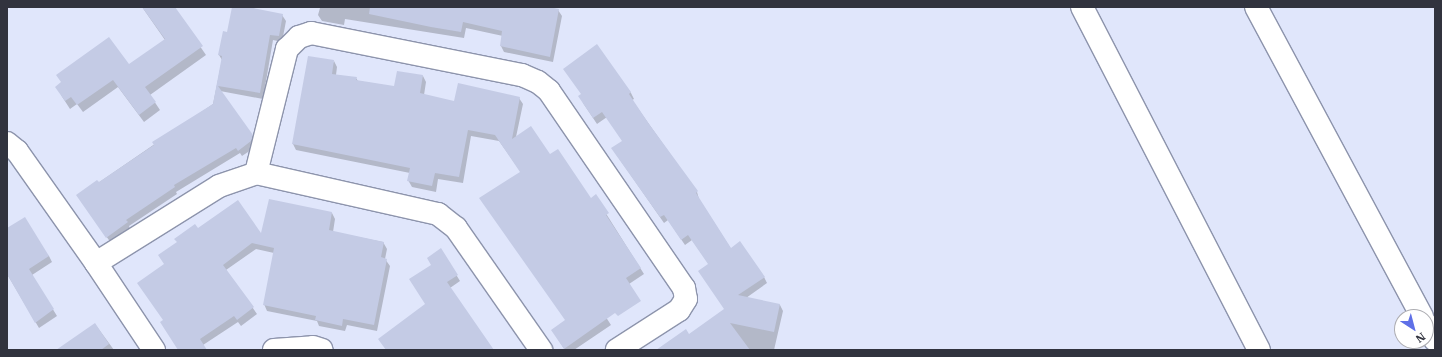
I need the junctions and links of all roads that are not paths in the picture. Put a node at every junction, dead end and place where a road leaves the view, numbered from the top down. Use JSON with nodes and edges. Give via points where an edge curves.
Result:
{"nodes":[{"id":1,"x":1082,"y":7,"type":"edge"},
{"id":2,"x":1256,"y":7,"type":"edge"},
{"id":3,"x":7,"y":143,"type":"edge"},
{"id":4,"x":256,"y":172,"type":"junction"},
{"id":5,"x":96,"y":263,"type":"junction"},
{"id":6,"x":1418,"y":309,"type":"edge"},
{"id":7,"x":154,"y":350,"type":"edge"},
{"id":8,"x":274,"y":350,"type":"edge"},
{"id":9,"x":322,"y":350,"type":"edge"},
{"id":10,"x":541,"y":350,"type":"edge"},
{"id":11,"x":618,"y":350,"type":"edge"},
{"id":12,"x":1260,"y":350,"type":"edge"}],
"edges":[{"from":1,"to":12,"type":"street"},
{"from":2,"to":6,"type":"street"},
{"from":3,"to":5,"type":"street","via":[[17,151]]},
{"from":4,"to":5,"type":"street","via":[[220,186]]},
{"from":4,"to":10,"type":"street","via":[[438,214],[456,228]]},
{"from":4,"to":11,"type":"street","via":[[288,49],[299,37],[311,33],[522,75],[538,82],[549,91],[684,288],[686,299],[679,310]]},
{"from":5,"to":7,"type":"street"},
{"from":8,"to":9,"type":"street","via":[[313,347]]}]}
